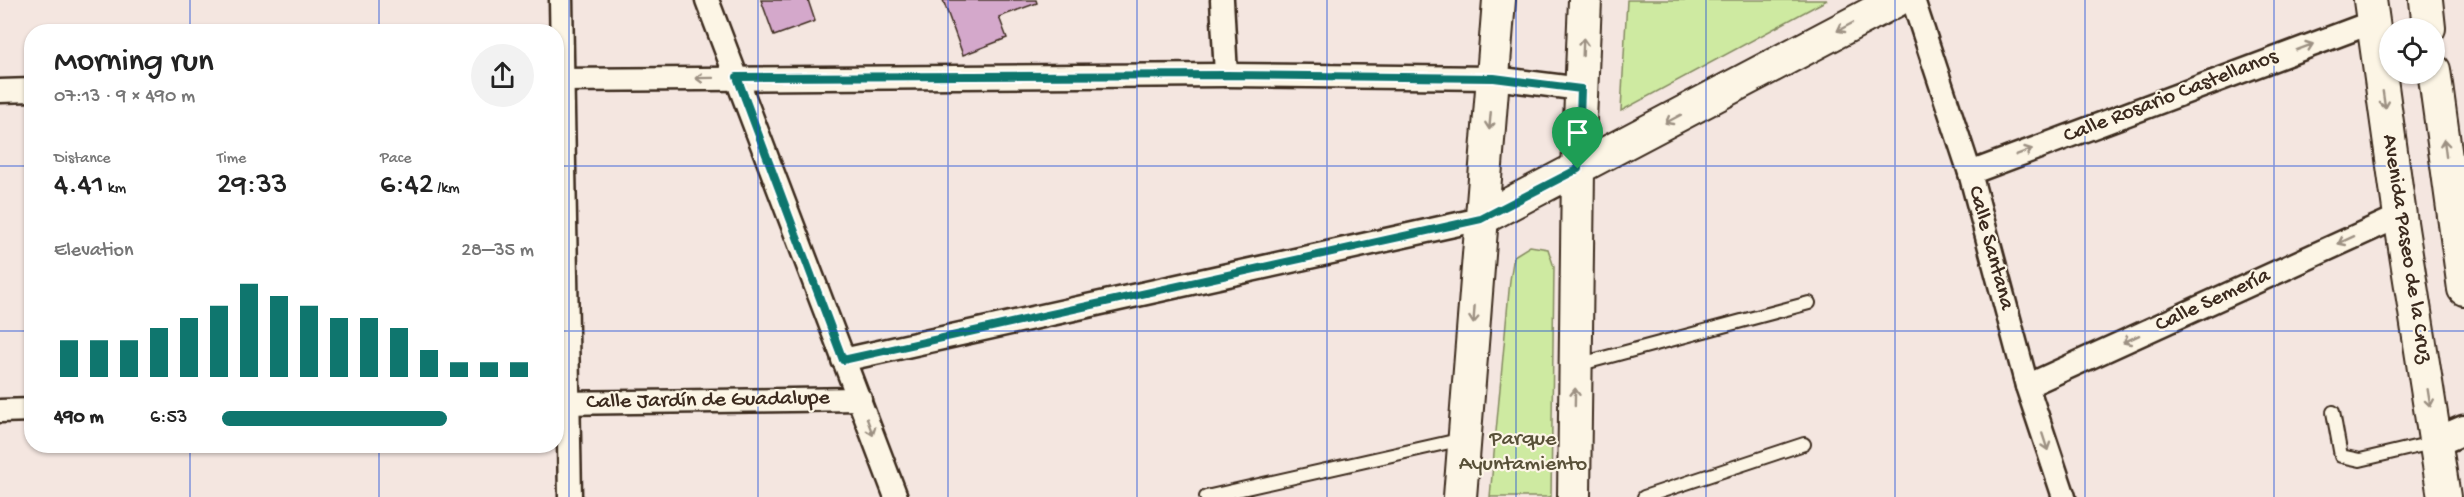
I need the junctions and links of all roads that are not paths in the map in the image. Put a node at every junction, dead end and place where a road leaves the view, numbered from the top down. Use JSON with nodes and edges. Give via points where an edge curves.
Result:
{"nodes":[{"id":1,"x":561,"y":0,"type":"edge"},
{"id":2,"x":707,"y":0,"type":"edge"},
{"id":3,"x":1222,"y":0,"type":"edge"},
{"id":4,"x":1499,"y":0,"type":"edge"},
{"id":5,"x":1585,"y":0,"type":"edge"},
{"id":6,"x":1897,"y":0,"type":"edge"},
{"id":7,"x":1913,"y":0,"type":"edge"},
{"id":8,"x":2426,"y":0,"type":"edge"},
{"id":9,"x":2372,"y":11,"type":"edge"},
{"id":10,"x":2428,"y":18,"type":"edge"},
{"id":11,"x":560,"y":24,"type":"edge"},
{"id":12,"x":1226,"y":75,"type":"junction"},
{"id":13,"x":737,"y":77,"type":"junction"},
{"id":14,"x":1494,"y":78,"type":"junction"},
{"id":15,"x":564,"y":80,"type":"edge"},
{"id":16,"x":2437,"y":84,"type":"edge"},
{"id":17,"x":1581,"y":89,"type":"junction"},
{"id":18,"x":24,"y":90,"type":"edge"},
{"id":19,"x":0,"y":91,"type":"edge"},
{"id":20,"x":1578,"y":169,"type":"junction"},
{"id":21,"x":1970,"y":173,"type":"junction"},
{"id":22,"x":2457,"y":188,"type":"edge"},
{"id":23,"x":2400,"y":216,"type":"junction"},
{"id":24,"x":1481,"y":219,"type":"junction"},
{"id":25,"x":2464,"y":289,"type":"edge"},
{"id":26,"x":1809,"y":303,"type":"dead end"},
{"id":27,"x":843,"y":360,"type":"junction"},
{"id":28,"x":1576,"y":365,"type":"junction"},
{"id":29,"x":2027,"y":386,"type":"junction"},
{"id":30,"x":860,"y":399,"type":"junction"},
{"id":31,"x":564,"y":403,"type":"edge"},
{"id":32,"x":24,"y":410,"type":"edge"},
{"id":33,"x":0,"y":411,"type":"edge"},
{"id":34,"x":2333,"y":412,"type":"dead end"},
{"id":35,"x":564,"y":426,"type":"edge"},
{"id":36,"x":2450,"y":436,"type":"edge"},
{"id":37,"x":1465,"y":439,"type":"junction"},
{"id":38,"x":1804,"y":444,"type":"dead end"},
{"id":39,"x":570,"y":497,"type":"edge"},
{"id":40,"x":896,"y":497,"type":"edge"},
{"id":41,"x":1206,"y":497,"type":"edge"},
{"id":42,"x":1460,"y":497,"type":"edge"},
{"id":43,"x":1574,"y":497,"type":"edge"},
{"id":44,"x":1644,"y":497,"type":"edge"},
{"id":45,"x":2064,"y":497,"type":"edge"},
{"id":46,"x":2444,"y":497,"type":"edge"}],
"edges":[{"from":1,"to":11,"type":"street"},
{"from":2,"to":13,"type":"street"},
{"from":3,"to":12,"type":"street"},
{"from":4,"to":14,"type":"main road"},
{"from":17,"to":5,"type":"main road","one_way":true},
{"from":6,"to":20,"type":"main road","one_way":true},
{"from":7,"to":21,"type":"street","name":"Calle Santana"},
{"from":8,"to":10,"type":"main road"},
{"from":21,"to":9,"type":"street","name":"Calle Rosario Castellanos","one_way":true},
{"from":9,"to":23,"type":"main road","name":"Avenida Paseo de la Cruz","one_way":true},
{"from":12,"to":13,"type":"street"},
{"from":12,"to":14,"type":"street"},
{"from":13,"to":15,"type":"street","one_way":true},
{"from":13,"to":27,"type":"street"},
{"from":14,"to":17,"type":"street"},
{"from":14,"to":24,"type":"main road","one_way":true},
{"from":22,"to":16,"type":"main road","one_way":true},
{"from":17,"to":20,"type":"main road"},
{"from":18,"to":19,"type":"street"},
{"from":20,"to":24,"type":"main road"},
{"from":20,"to":28,"type":"main road"},
{"from":21,"to":29,"type":"street","name":"Calle Santana"},
{"from":22,"to":25,"type":"main road"},
{"from":23,"to":29,"type":"street","name":"Calle Semería","one_way":true},
{"from":23,"to":36,"type":"main road","name":"Avenida Paseo de la Cruz","one_way":true},
{"from":24,"to":27,"type":"street"},
{"from":24,"to":37,"type":"main road","one_way":true},
{"from":26,"to":28,"type":"lane"},
{"from":27,"to":30,"type":"street"},
{"from":43,"to":28,"type":"main road","one_way":true},
{"from":29,"to":45,"type":"street","name":"Calle Santana","one_way":true},
{"from":30,"to":31,"type":"street","name":"Calle Jardín de Guadalupe"},
{"from":30,"to":40,"type":"street","one_way":true},
{"from":32,"to":33,"type":"street"},
{"from":34,"to":36,"type":"lane","via":[[2341,456],[2348,459],[2360,460]]},
{"from":35,"to":39,"type":"street"},
{"from":36,"to":46,"type":"main road","name":"Avenida Paseo de la Cruz"},
{"from":37,"to":41,"type":"lane"},
{"from":37,"to":42,"type":"main road"},
{"from":38,"to":44,"type":"lane"}]}
